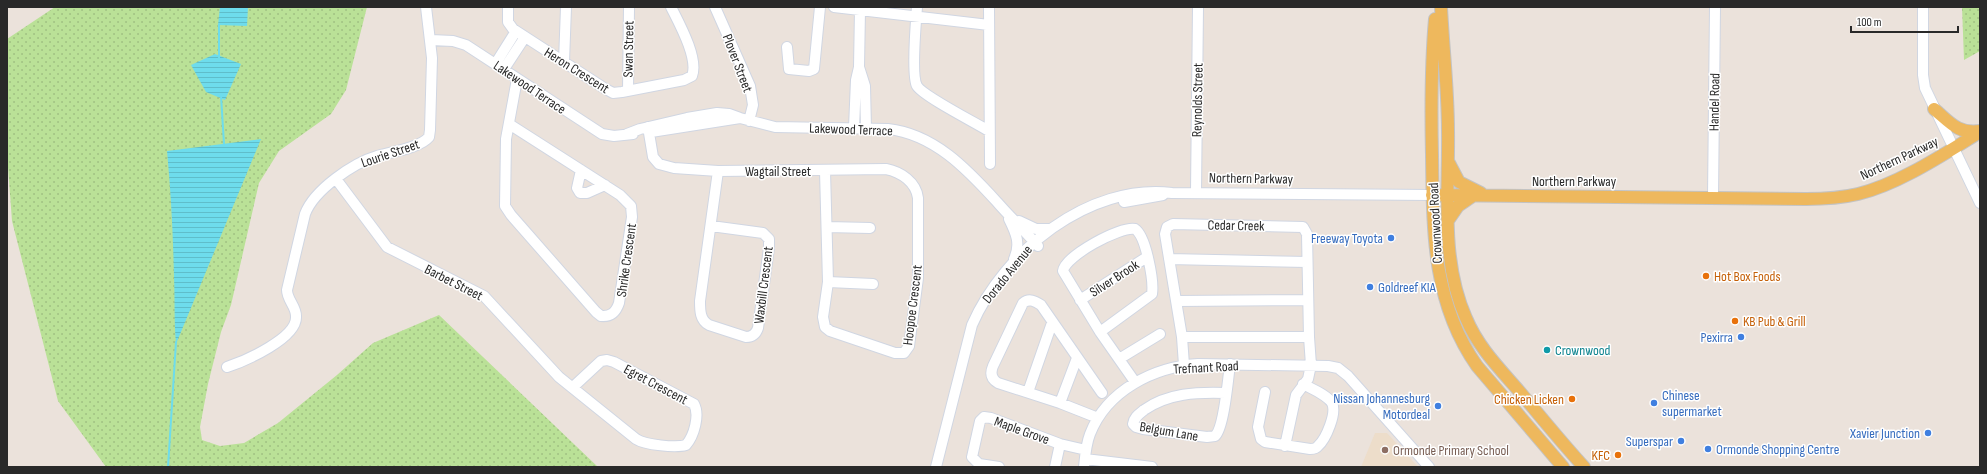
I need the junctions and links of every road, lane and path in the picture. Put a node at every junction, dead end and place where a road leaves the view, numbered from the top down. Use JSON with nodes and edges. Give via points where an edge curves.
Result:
{"nodes":[{"id":1,"x":426,"y":7,"type":"edge"},
{"id":2,"x":508,"y":7,"type":"edge"},
{"id":3,"x":566,"y":7,"type":"edge"},
{"id":4,"x":629,"y":7,"type":"edge"},
{"id":5,"x":671,"y":7,"type":"edge"},
{"id":6,"x":715,"y":7,"type":"edge"},
{"id":7,"x":820,"y":7,"type":"edge"},
{"id":8,"x":836,"y":7,"type":"edge"},
{"id":9,"x":989,"y":7,"type":"edge"},
{"id":10,"x":1198,"y":7,"type":"edge"},
{"id":11,"x":1437,"y":7,"type":"edge"},
{"id":12,"x":1441,"y":7,"type":"edge"},
{"id":13,"x":1715,"y":7,"type":"edge"},
{"id":14,"x":1923,"y":7,"type":"edge"},
{"id":15,"x":860,"y":10,"type":"junction"},
{"id":16,"x":917,"y":12,"type":"edge"},
{"id":17,"x":989,"y":25,"type":"junction"},
{"id":18,"x":524,"y":36,"type":"junction"},
{"id":19,"x":431,"y":40,"type":"junction"},
{"id":20,"x":787,"y":47,"type":"dead end"},
{"id":21,"x":564,"y":62,"type":"junction"},
{"id":22,"x":500,"y":66,"type":"junction"},
{"id":23,"x":859,"y":66,"type":"junction"},
{"id":24,"x":516,"y":79,"type":"junction"},
{"id":25,"x":628,"y":91,"type":"junction"},
{"id":26,"x":1934,"y":109,"type":"junction"},
{"id":27,"x":744,"y":120,"type":"junction"},
{"id":28,"x":509,"y":124,"type":"junction"},
{"id":29,"x":854,"y":128,"type":"junction"},
{"id":30,"x":866,"y":129,"type":"junction"},
{"id":31,"x":648,"y":130,"type":"junction"},
{"id":32,"x":989,"y":131,"type":"junction"},
{"id":33,"x":1980,"y":132,"type":"edge"},
{"id":34,"x":1980,"y":137,"type":"edge"},
{"id":35,"x":1965,"y":142,"type":"junction"},
{"id":36,"x":1953,"y":149,"type":"junction"},
{"id":37,"x":1447,"y":158,"type":"junction"},
{"id":38,"x":990,"y":164,"type":"dead end"},
{"id":39,"x":581,"y":170,"type":"junction"},
{"id":40,"x":718,"y":171,"type":"junction"},
{"id":41,"x":825,"y":171,"type":"junction"},
{"id":42,"x":336,"y":179,"type":"junction"},
{"id":43,"x":604,"y":185,"type":"junction"},
{"id":44,"x":1196,"y":192,"type":"junction"},
{"id":45,"x":1172,"y":193,"type":"junction"},
{"id":46,"x":1448,"y":194,"type":"junction"},
{"id":47,"x":1432,"y":195,"type":"junction"},
{"id":48,"x":1479,"y":195,"type":"junction"},
{"id":49,"x":918,"y":198,"type":"joint"},
{"id":50,"x":1713,"y":198,"type":"junction"},
{"id":51,"x":1980,"y":203,"type":"edge"},
{"id":52,"x":1007,"y":213,"type":"junction"},
{"id":53,"x":1449,"y":218,"type":"junction"},
{"id":54,"x":711,"y":226,"type":"junction"},
{"id":55,"x":827,"y":227,"type":"junction"},
{"id":56,"x":870,"y":228,"type":"dead end"},
{"id":57,"x":1052,"y":229,"type":"junction"},
{"id":58,"x":1036,"y":244,"type":"junction"},
{"id":59,"x":1147,"y":256,"type":"junction"},
{"id":60,"x":1169,"y":260,"type":"junction"},
{"id":61,"x":1307,"y":262,"type":"junction"},
{"id":62,"x":1012,"y":263,"type":"junction"},
{"id":63,"x":828,"y":282,"type":"junction"},
{"id":64,"x":873,"y":284,"type":"dead end"},
{"id":65,"x":1080,"y":300,"type":"junction"},
{"id":66,"x":1308,"y":300,"type":"junction"},
{"id":67,"x":1177,"y":301,"type":"junction"},
{"id":68,"x":1052,"y":323,"type":"junction"},
{"id":69,"x":1100,"y":332,"type":"junction"},
{"id":70,"x":1160,"y":334,"type":"dead end"},
{"id":71,"x":1182,"y":337,"type":"junction"},
{"id":72,"x":1308,"y":337,"type":"junction"},
{"id":73,"x":964,"y":353,"type":"junction"},
{"id":74,"x":1077,"y":358,"type":"junction"},
{"id":75,"x":1119,"y":359,"type":"junction"},
{"id":76,"x":1230,"y":364,"type":"junction"},
{"id":77,"x":1184,"y":365,"type":"junction"},
{"id":78,"x":1311,"y":365,"type":"junction"},
{"id":79,"x":227,"y":367,"type":"dead end"},
{"id":80,"x":1135,"y":382,"type":"junction"},
{"id":81,"x":1304,"y":384,"type":"junction"},
{"id":82,"x":573,"y":387,"type":"junction"},
{"id":83,"x":1028,"y":392,"type":"junction"},
{"id":84,"x":1265,"y":392,"type":"dead end"},
{"id":85,"x":1102,"y":393,"type":"dead end"},
{"id":86,"x":1226,"y":393,"type":"junction"},
{"id":87,"x":1060,"y":403,"type":"junction"},
{"id":88,"x":1098,"y":418,"type":"junction"},
{"id":89,"x":1060,"y":444,"type":"junction"},
{"id":90,"x":1285,"y":446,"type":"junction"},
{"id":91,"x":1085,"y":459,"type":"edge"},
{"id":92,"x":1110,"y":464,"type":"edge"},
{"id":93,"x":936,"y":467,"type":"edge"},
{"id":94,"x":999,"y":467,"type":"edge"},
{"id":95,"x":1055,"y":467,"type":"edge"},
{"id":96,"x":1152,"y":467,"type":"edge"},
{"id":97,"x":1429,"y":467,"type":"edge"},
{"id":98,"x":1563,"y":467,"type":"edge"},
{"id":99,"x":1584,"y":467,"type":"edge"}],
"edges":[{"from":1,"to":19,"type":"street"},
{"from":2,"to":18,"type":"street","via":[[509,24]]},
{"from":3,"to":21,"type":"street"},
{"from":4,"to":25,"type":"street","name":"Swan Street"},
{"from":5,"to":25,"type":"street","name":"Heron Crescent","via":[[690,49],[692,76],[684,80]]},
{"from":6,"to":27,"type":"street","name":"Plover Street","via":[[750,86],[753,105]]},
{"from":7,"to":20,"type":"street","via":[[814,69],[789,69]]},
{"from":8,"to":15,"type":"street"},
{"from":9,"to":17,"type":"street"},
{"from":10,"to":44,"type":"street","name":"Reynolds Street"},
{"from":11,"to":47,"type":"main road","name":"Crownwood Road","via":[[1431,100]]},
{"from":12,"to":37,"type":"main road","name":"Crownwood Road","via":[[1447,103]]},
{"from":13,"to":50,"type":"street","name":"Handel Road"},
{"from":14,"to":26,"type":"street","via":[[1924,82]]},
{"from":15,"to":16,"type":"street"},
{"from":15,"to":23,"type":"street"},
{"from":16,"to":17,"type":"street"},
{"from":16,"to":32,"type":"street","via":[[914,73],[918,87],[925,94]]},
{"from":17,"to":32,"type":"street"},
{"from":18,"to":21,"type":"street","name":"Heron Crescent"},
{"from":18,"to":22,"type":"street"},
{"from":19,"to":22,"type":"street","name":"Lakewood Terrace","via":[[460,42]]},
{"from":19,"to":42,"type":"street","name":"Lourie Street","via":[[429,137],[420,143],[366,160]]},
{"from":21,"to":25,"type":"street","name":"Heron Crescent","via":[[610,92]]},
{"from":22,"to":24,"type":"street","name":"Lakewood Terrace"},
{"from":23,"to":29,"type":"street"},
{"from":23,"to":30,"type":"street","via":[[865,86]]},
{"from":24,"to":28,"type":"street","name":"Shrike Crescent"},
{"from":24,"to":31,"type":"street","name":"Lakewood Terrace","via":[[598,132],[610,136]]},
{"from":26,"to":33,"type":"main road","via":[[1959,129]]},
{"from":26,"to":36,"type":"street"},
{"from":27,"to":29,"type":"street","name":"Lakewood Terrace","via":[[775,127]]},
{"from":27,"to":31,"type":"street","name":"Lakewood Terrace"},
{"from":28,"to":39,"type":"street","name":"Shrike Crescent"},
{"from":28,"to":43,"type":"street","name":"Shrike Crescent","via":[[504,198],[507,209],[593,310],[604,316],[614,313],[619,303],[632,213],[628,201]]},
{"from":29,"to":30,"type":"street","name":"Lakewood Terrace"},
{"from":30,"to":52,"type":"street","name":"Lakewood Terrace","via":[[903,131],[940,149],[963,166]]},
{"from":31,"to":40,"type":"street","name":"Wagtail Street","via":[[652,153],[659,164],[682,170]]},
{"from":32,"to":38,"type":"street"},
{"from":33,"to":35,"type":"main road","name":"Northern Parkway"},
{"from":34,"to":35,"type":"main road","name":"Northern Parkway"},
{"from":35,"to":36,"type":"main road","name":"Northern Parkway"},
{"from":36,"to":50,"type":"main road","name":"Northern Parkway","via":[[1914,171],[1857,194],[1824,199]]},
{"from":36,"to":51,"type":"street"},
{"from":37,"to":46,"type":"main road","name":"Crownwood Road"},
{"from":37,"to":48,"type":"main road","via":[[1459,182]]},
{"from":39,"to":43,"type":"street","name":"Shrike Crescent"},
{"from":39,"to":43,"type":"street","via":[[577,188],[580,193]]},
{"from":40,"to":41,"type":"street","name":"Wagtail Street"},
{"from":40,"to":54,"type":"street","name":"Waxbill Crescent"},
{"from":41,"to":49,"type":"street","name":"Wagtail Street","via":[[891,170],[913,184]]},
{"from":41,"to":55,"type":"street","name":"Hoopoe Crescent"},
{"from":42,"to":79,"type":"street","name":"Lourie Street","via":[[315,196],[305,214],[287,292],[296,313],[295,325],[254,357]]},
{"from":42,"to":82,"type":"street","name":"Barbet Street","via":[[387,247],[484,296],[557,374]]},
{"from":44,"to":45,"type":"street","name":"Northern Parkway"},
{"from":44,"to":47,"type":"street","name":"Northern Parkway"},
{"from":45,"to":57,"type":"street","name":"Northern Parkway","via":[[1152,190],[1120,196],[1092,206]]},
{"from":45,"to":58,"type":"street","name":"Northern Parkway","via":[[1110,207]]},
{"from":46,"to":47,"type":"main road","name":"Northern Parkway"},
{"from":46,"to":48,"type":"main road","name":"Northern Parkway"},
{"from":46,"to":53,"type":"main road","name":"Crownwood Road"},
{"from":47,"to":98,"type":"main road","name":"Crownwood Road","via":[[1435,252],[1454,326],[1477,366]]},
{"from":48,"to":50,"type":"main road","name":"Northern Parkway"},
{"from":48,"to":53,"type":"main road","via":[[1458,206]]},
{"from":49,"to":63,"type":"street","name":"Hoopoe Crescent","via":[[918,278],[910,341],[906,352],[895,353],[826,328],[823,318]]},
{"from":52,"to":57,"type":"street","via":[[1036,229]]},
{"from":52,"to":58,"type":"street","name":"Lakewood Terrace"},
{"from":52,"to":62,"type":"street","via":[[1018,241]]},
{"from":53,"to":99,"type":"main road","name":"Crownwood Road","via":[[1449,244],[1454,280],[1466,318],[1475,336],[1495,365]]},
{"from":54,"to":54,"type":"street","name":"Waxbill Crescent","via":[[700,301],[702,319],[710,326],[746,337],[751,336],[756,334],[758,328],[769,239],[763,233]]},
{"from":55,"to":56,"type":"street"},
{"from":55,"to":63,"type":"street","name":"Hoopoe Crescent"},
{"from":57,"to":58,"type":"street","name":"Northern Parkway"},
{"from":58,"to":62,"type":"street","name":"Dorado Avenue"},
{"from":58,"to":73,"type":"street","name":"Dorado Avenue","via":[[984,311]]},
{"from":59,"to":65,"type":"street","name":"Silver Brook"},
{"from":59,"to":65,"type":"street","name":"Silver Brook","via":[[1139,233],[1135,229],[1126,229],[1109,235],[1072,258],[1064,268],[1065,277]]},
{"from":59,"to":69,"type":"street","name":"Silver Brook","via":[[1151,296]]},
{"from":60,"to":61,"type":"street"},
{"from":60,"to":61,"type":"street","name":"Cedar Creek","via":[[1165,234],[1168,225],[1295,226],[1303,227],[1307,234]]},
{"from":60,"to":67,"type":"street","name":"Cedar Creek"},
{"from":61,"to":66,"type":"street","name":"Cedar Creek"},
{"from":62,"to":73,"type":"street","name":"Dorado Avenue","via":[[977,312]]},
{"from":63,"to":64,"type":"street"},
{"from":65,"to":69,"type":"street","name":"Silver Brook"},
{"from":66,"to":67,"type":"street"},
{"from":66,"to":72,"type":"street","name":"Cedar Creek"},
{"from":67,"to":71,"type":"street","name":"Cedar Creek"},
{"from":68,"to":74,"type":"street"},
{"from":68,"to":83,"type":"street"},
{"from":68,"to":83,"type":"street","via":[[1041,306],[1032,300],[1026,300],[993,366],[991,374],[995,382]]},
{"from":69,"to":75,"type":"street","name":"Silver Brook"},
{"from":70,"to":75,"type":"street"},
{"from":71,"to":72,"type":"street"},
{"from":71,"to":77,"type":"street","name":"Cedar Creek"},
{"from":72,"to":78,"type":"street","name":"Cedar Creek"},
{"from":73,"to":93,"type":"street","name":"Dorado Avenue"},
{"from":74,"to":85,"type":"street"},
{"from":74,"to":87,"type":"street"},
{"from":75,"to":80,"type":"street","name":"Silver Brook"},
{"from":76,"to":77,"type":"street","name":"Trefnant Road"},
{"from":76,"to":78,"type":"street","name":"Trefnant Road"},
{"from":76,"to":86,"type":"street","name":"Belgum Lane"},
{"from":77,"to":80,"type":"street","name":"Trefnant Road","via":[[1163,370]]},
{"from":78,"to":81,"type":"street","via":[[1308,379]]},
{"from":78,"to":97,"type":"street","name":"Trefnant Road","via":[[1331,366],[1344,373]]},
{"from":80,"to":88,"type":"street","name":"Trefnant Road","via":[[1108,404]]},
{"from":81,"to":90,"type":"street","via":[[1296,395]]},
{"from":81,"to":90,"type":"street","via":[[1328,397],[1334,414],[1321,443],[1315,448]]},
{"from":82,"to":82,"type":"street","name":"Egret Crescent","via":[[601,361],[614,362],[694,404],[697,415],[690,440],[681,446],[640,442]]},
{"from":83,"to":87,"type":"street"},
{"from":84,"to":90,"type":"street","via":[[1258,427],[1259,436],[1265,442]]},
{"from":86,"to":86,"type":"street","name":"Belgum Lane","via":[[1220,430],[1215,436],[1134,426],[1136,417],[1159,401],[1188,393]]},
{"from":87,"to":88,"type":"street"},
{"from":88,"to":91,"type":"street","name":"Trefnant Road","via":[[1091,433]]},
{"from":89,"to":91,"type":"street","name":"Maple Grove"},
{"from":89,"to":94,"type":"street","name":"Maple Grove","via":[[984,417],[978,427],[973,459],[979,464]]},
{"from":89,"to":95,"type":"street","name":"Maple Grove"},
{"from":91,"to":92,"type":"street","name":"Maple Grove"},
{"from":92,"to":96,"type":"street","name":"Maple Grove"}]}
